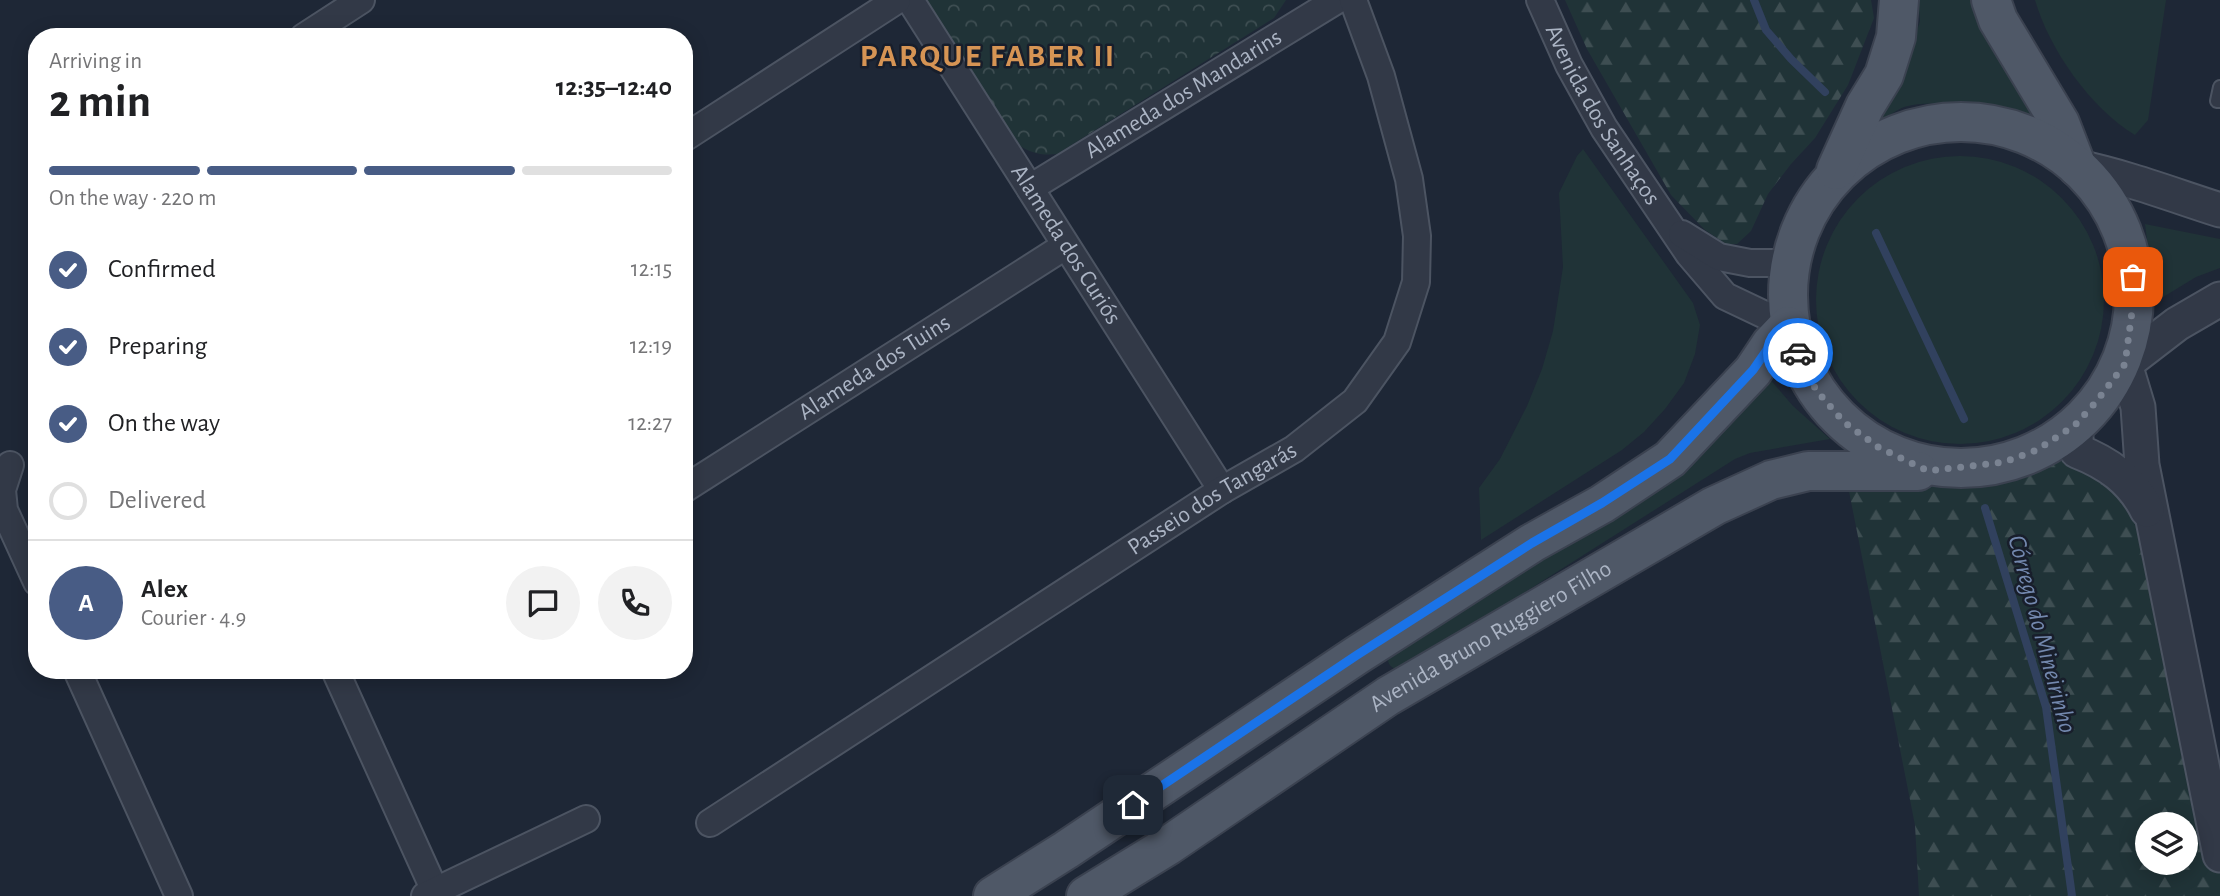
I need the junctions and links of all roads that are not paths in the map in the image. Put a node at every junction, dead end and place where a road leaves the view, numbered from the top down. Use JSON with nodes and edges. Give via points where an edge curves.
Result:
{"nodes":[{"id":1,"x":361,"y":0,"type":"edge"},
{"id":2,"x":897,"y":0,"type":"edge"},
{"id":3,"x":910,"y":0,"type":"edge"},
{"id":4,"x":1353,"y":0,"type":"edge"},
{"id":5,"x":1540,"y":0,"type":"edge"},
{"id":6,"x":1899,"y":0,"type":"edge"},
{"id":7,"x":1991,"y":0,"type":"edge"},
{"id":8,"x":1319,"y":4,"type":"edge"},
{"id":9,"x":318,"y":28,"type":"edge"},
{"id":10,"x":2220,"y":87,"type":"edge"},
{"id":11,"x":2220,"y":101,"type":"edge"},
{"id":12,"x":693,"y":132,"type":"edge"},
{"id":13,"x":2077,"y":167,"type":"junction"},
{"id":14,"x":1832,"y":178,"type":"junction"},
{"id":15,"x":1030,"y":188,"type":"junction"},
{"id":16,"x":2220,"y":211,"type":"edge"},
{"id":17,"x":1672,"y":227,"type":"junction"},
{"id":18,"x":1065,"y":246,"type":"junction"},
{"id":19,"x":1790,"y":263,"type":"junction"},
{"id":20,"x":2220,"y":299,"type":"edge"},
{"id":21,"x":1788,"y":326,"type":"junction"},
{"id":22,"x":2125,"y":364,"type":"junction"},
{"id":23,"x":2075,"y":425,"type":"junction"},
{"id":24,"x":10,"y":465,"type":"dead end"},
{"id":25,"x":1928,"y":471,"type":"junction"},
{"id":26,"x":693,"y":483,"type":"edge"},
{"id":27,"x":1222,"y":490,"type":"junction"},
{"id":28,"x":2153,"y":521,"type":"junction"},
{"id":29,"x":28,"y":562,"type":"edge"},
{"id":30,"x":1357,"y":655,"type":"junction"},
{"id":31,"x":81,"y":679,"type":"edge"},
{"id":32,"x":339,"y":679,"type":"edge"},
{"id":33,"x":1388,"y":696,"type":"junction"},
{"id":34,"x":586,"y":819,"type":"dead end"},
{"id":35,"x":710,"y":824,"type":"dead end"},
{"id":36,"x":2220,"y":855,"type":"edge"},
{"id":37,"x":430,"y":893,"type":"edge"},
{"id":38,"x":179,"y":896,"type":"edge"},
{"id":39,"x":993,"y":896,"type":"edge"},
{"id":40,"x":1086,"y":896,"type":"edge"}],
"edges":[{"from":1,"to":9,"type":"street"},
{"from":2,"to":12,"type":"street"},
{"from":3,"to":15,"type":"street","name":"Alameda dos Curiós"},
{"from":4,"to":27,"type":"street","name":"Passeio dos Tangarás","via":[[1381,76],[1409,179],[1417,236],[1416,282],[1396,342],[1355,401],[1294,449]]},
{"from":5,"to":17,"type":"street","name":"Avenida dos Sanhaços","via":[[1604,128]]},
{"from":6,"to":14,"type":"main road","via":[[1896,37],[1884,75]]},
{"from":7,"to":13,"type":"main road","via":[[1998,20],[2060,123]]},
{"from":8,"to":15,"type":"street","name":"Alameda dos Mandarins"},
{"from":10,"to":11,"type":"lane"},
{"from":13,"to":14,"type":"main road","via":[[2026,135],[1997,125],[1947,122],[1907,129],[1879,141]]},
{"from":13,"to":16,"type":"street","via":[[2117,175]]},
{"from":13,"to":22,"type":"main road","via":[[2107,203],[2128,251],[2133,304]]},
{"from":14,"to":19,"type":"main road","via":[[1804,218]]},
{"from":15,"to":18,"type":"street","name":"Alameda dos Curiós"},
{"from":17,"to":19,"type":"street","name":"Avenida dos Sanhaços","via":[[1719,257]]},
{"from":17,"to":21,"type":"street","name":"Avenida dos Sanhaços","via":[[1726,296]]},
{"from":18,"to":26,"type":"street","name":"Alameda dos Tuins"},
{"from":18,"to":27,"type":"street","name":"Alameda dos Curiós"},
{"from":19,"to":21,"type":"main road"},
{"from":20,"to":22,"type":"street"},
{"from":21,"to":25,"type":"main road","via":[[1816,390],[1844,422],[1878,447]]},
{"from":21,"to":30,"type":"main road","via":[[1670,459]]},
{"from":22,"to":23,"type":"main road","name":"Avenida Bruno Ruggiero Filho"},
{"from":22,"to":28,"type":"street","via":[[2138,407]]},
{"from":23,"to":25,"type":"main road","name":"Avenida Bruno Ruggiero Filho","via":[[2037,450],[2004,462]]},
{"from":23,"to":28,"type":"street","via":[[2077,451],[2123,477]]},
{"from":24,"to":29,"type":"street","via":[[2,490],[4,510]]},
{"from":25,"to":33,"type":"main road","name":"Avenida Bruno Ruggiero Filho","via":[[1808,471],[1771,480],[1704,512]]},
{"from":27,"to":35,"type":"street","name":"Passeio dos Tangarás"},
{"from":28,"to":36,"type":"street"},
{"from":30,"to":33,"type":"main road"},
{"from":30,"to":39,"type":"main road"},
{"from":31,"to":38,"type":"street"},
{"from":32,"to":37,"type":"street"},
{"from":33,"to":40,"type":"main road","name":"Avenida Bruno Ruggiero Filho"},
{"from":34,"to":37,"type":"street"}]}
